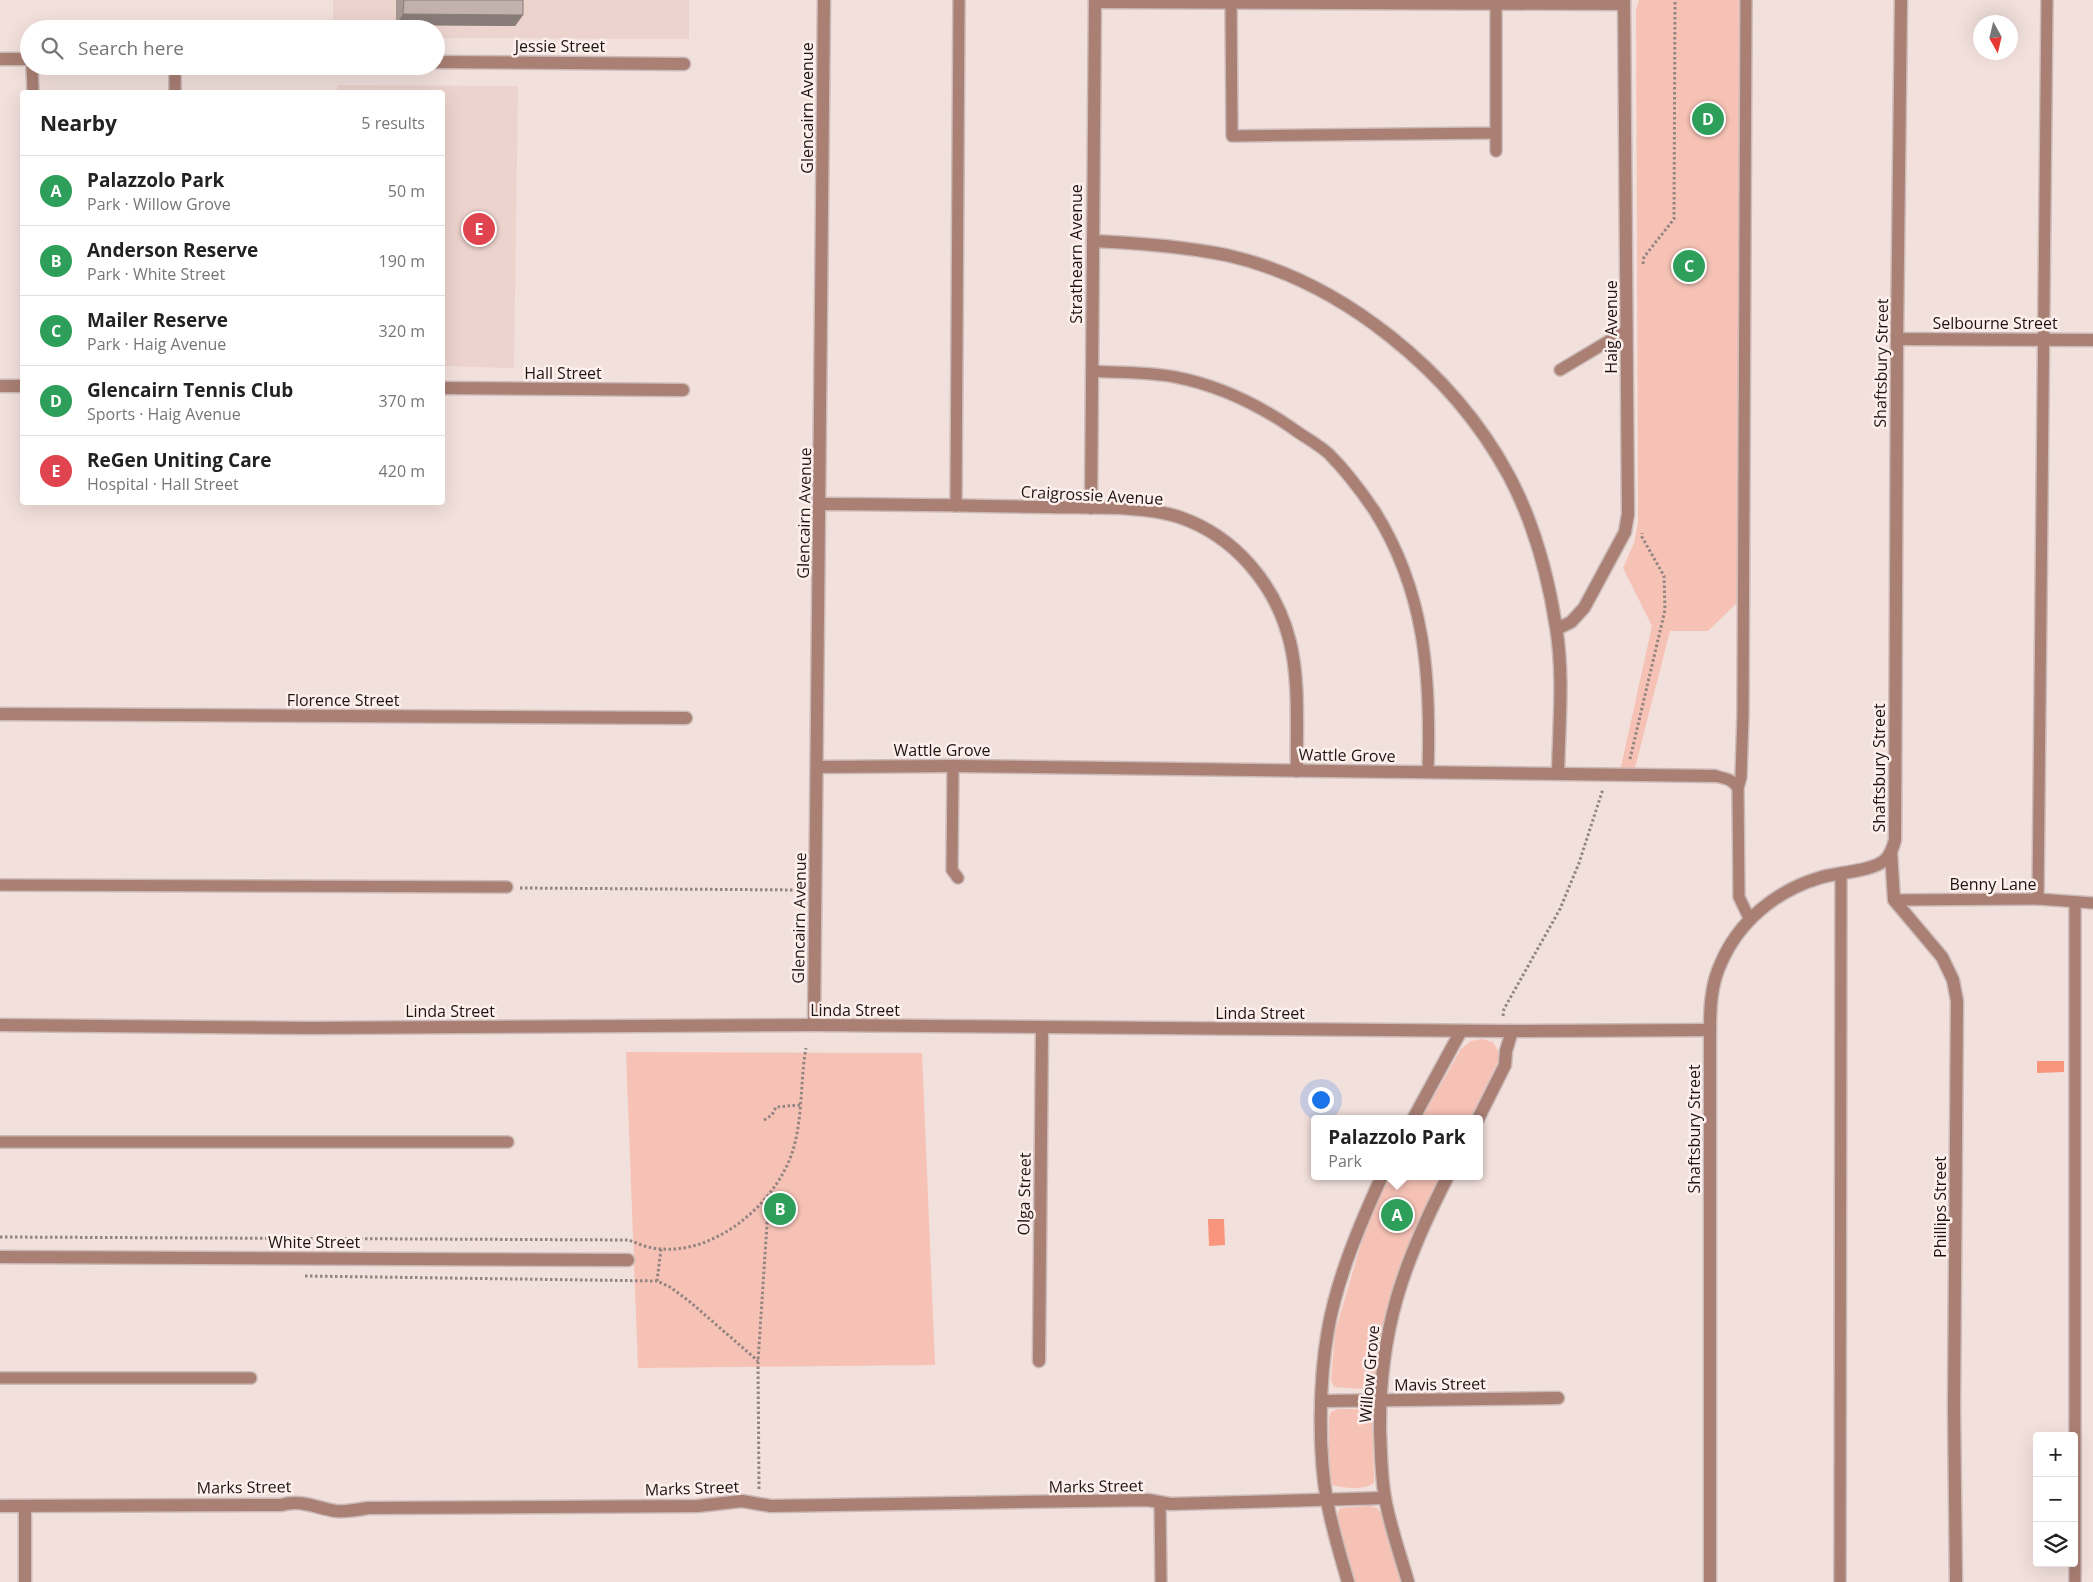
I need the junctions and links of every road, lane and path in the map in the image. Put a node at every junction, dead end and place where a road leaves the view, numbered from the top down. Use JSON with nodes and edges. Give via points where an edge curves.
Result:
{"nodes":[{"id":1,"x":824,"y":0,"type":"edge"},
{"id":2,"x":959,"y":0,"type":"edge"},
{"id":3,"x":1675,"y":0,"type":"edge"},
{"id":4,"x":1746,"y":0,"type":"edge"},
{"id":5,"x":1901,"y":0,"type":"edge"},
{"id":6,"x":2046,"y":0,"type":"edge"},
{"id":7,"x":1095,"y":1,"type":"edge"},
{"id":8,"x":1231,"y":1,"type":"edge"},
{"id":9,"x":1624,"y":2,"type":"edge"},
{"id":10,"x":1496,"y":4,"type":"junction"},
{"id":11,"x":0,"y":59,"type":"edge"},
{"id":12,"x":20,"y":59,"type":"edge"},
{"id":13,"x":445,"y":62,"type":"edge"},
{"id":14,"x":684,"y":64,"type":"dead end"},
{"id":15,"x":32,"y":75,"type":"edge"},
{"id":16,"x":175,"y":75,"type":"edge"},
{"id":17,"x":33,"y":90,"type":"edge"},
{"id":18,"x":175,"y":90,"type":"edge"},
{"id":19,"x":1496,"y":132,"type":"junction"},
{"id":20,"x":1496,"y":151,"type":"dead end"},
{"id":21,"x":1093,"y":241,"type":"junction"},
{"id":22,"x":1643,"y":267,"type":"dead end"},
{"id":23,"x":1627,"y":330,"type":"junction"},
{"id":24,"x":1897,"y":339,"type":"junction"},
{"id":25,"x":2044,"y":340,"type":"junction"},
{"id":26,"x":2093,"y":340,"type":"edge"},
{"id":27,"x":1560,"y":370,"type":"dead end"},
{"id":28,"x":1092,"y":371,"type":"junction"},
{"id":29,"x":0,"y":386,"type":"edge"},
{"id":30,"x":20,"y":386,"type":"edge"},
{"id":31,"x":445,"y":388,"type":"edge"},
{"id":32,"x":683,"y":390,"type":"dead end"},
{"id":33,"x":820,"y":504,"type":"junction"},
{"id":34,"x":956,"y":506,"type":"junction"},
{"id":35,"x":1091,"y":508,"type":"junction"},
{"id":36,"x":1642,"y":528,"type":"dead end"},
{"id":37,"x":1556,"y":629,"type":"junction"},
{"id":38,"x":0,"y":714,"type":"edge"},
{"id":39,"x":686,"y":718,"type":"dead end"},
{"id":40,"x":953,"y":766,"type":"junction"},
{"id":41,"x":817,"y":767,"type":"junction"},
{"id":42,"x":1297,"y":771,"type":"junction"},
{"id":43,"x":1428,"y":772,"type":"junction"},
{"id":44,"x":1558,"y":773,"type":"junction"},
{"id":45,"x":1607,"y":774,"type":"junction"},
{"id":46,"x":1627,"y":774,"type":"junction"},
{"id":47,"x":1715,"y":776,"type":"joint"},
{"id":48,"x":1738,"y":788,"type":"junction"},
{"id":49,"x":1891,"y":852,"type":"junction"},
{"id":50,"x":1841,"y":873,"type":"junction"},
{"id":51,"x":958,"y":878,"type":"dead end"},
{"id":52,"x":0,"y":885,"type":"edge"},
{"id":53,"x":507,"y":888,"type":"joint"},
{"id":54,"x":816,"y":890,"type":"junction"},
{"id":55,"x":2038,"y":899,"type":"junction"},
{"id":56,"x":1894,"y":900,"type":"junction"},
{"id":57,"x":2075,"y":903,"type":"junction"},
{"id":58,"x":2093,"y":903,"type":"edge"},
{"id":59,"x":1750,"y":920,"type":"junction"},
{"id":60,"x":0,"y":1025,"type":"edge"},
{"id":61,"x":814,"y":1025,"type":"junction"},
{"id":62,"x":1042,"y":1028,"type":"junction"},
{"id":63,"x":1710,"y":1030,"type":"junction"},
{"id":64,"x":1461,"y":1031,"type":"junction"},
{"id":65,"x":1506,"y":1031,"type":"junction"},
{"id":66,"x":806,"y":1048,"type":"dead end"},
{"id":67,"x":800,"y":1105,"type":"junction"},
{"id":68,"x":1415,"y":1115,"type":"edge"},
{"id":69,"x":1480,"y":1115,"type":"edge"},
{"id":70,"x":764,"y":1120,"type":"dead end"},
{"id":71,"x":0,"y":1142,"type":"edge"},
{"id":72,"x":508,"y":1142,"type":"dead end"},
{"id":73,"x":1380,"y":1180,"type":"edge"},
{"id":74,"x":1446,"y":1180,"type":"edge"},
{"id":75,"x":769,"y":1194,"type":"junction"},
{"id":76,"x":0,"y":1237,"type":"edge"},
{"id":77,"x":661,"y":1249,"type":"junction"},
{"id":78,"x":0,"y":1257,"type":"edge"},
{"id":79,"x":628,"y":1260,"type":"dead end"},
{"id":80,"x":297,"y":1276,"type":"dead end"},
{"id":81,"x":657,"y":1280,"type":"junction"},
{"id":82,"x":758,"y":1361,"type":"junction"},
{"id":83,"x":1039,"y":1361,"type":"dead end"},
{"id":84,"x":0,"y":1378,"type":"edge"},
{"id":85,"x":251,"y":1378,"type":"dead end"},
{"id":86,"x":1558,"y":1398,"type":"dead end"},
{"id":87,"x":1380,"y":1401,"type":"junction"},
{"id":88,"x":1322,"y":1402,"type":"junction"},
{"id":89,"x":1385,"y":1498,"type":"junction"},
{"id":90,"x":1327,"y":1500,"type":"junction"},
{"id":91,"x":1160,"y":1502,"type":"junction"},
{"id":92,"x":758,"y":1505,"type":"junction"},
{"id":93,"x":0,"y":1506,"type":"edge"},
{"id":94,"x":25,"y":1506,"type":"junction"},
{"id":95,"x":25,"y":1582,"type":"edge"},
{"id":96,"x":1161,"y":1582,"type":"edge"},
{"id":97,"x":1348,"y":1582,"type":"edge"},
{"id":98,"x":1408,"y":1582,"type":"edge"},
{"id":99,"x":1710,"y":1582,"type":"edge"},
{"id":100,"x":1840,"y":1582,"type":"edge"},
{"id":101,"x":1956,"y":1582,"type":"edge"},
{"id":102,"x":2074,"y":1582,"type":"edge"}],
"edges":[{"from":1,"to":33,"type":"street","name":"Glencairn Avenue"},
{"from":2,"to":34,"type":"lane"},
{"from":3,"to":22,"type":"path","via":[[1674,219],[1644,257]]},
{"from":4,"to":48,"type":"lane","via":[[1743,704]]},
{"from":5,"to":24,"type":"street","name":"Shaftsbury Street"},
{"from":6,"to":25,"type":"lane"},
{"from":7,"to":8,"type":"street"},
{"from":7,"to":21,"type":"street","name":"Strathearn Avenue"},
{"from":8,"to":10,"type":"street"},
{"from":8,"to":19,"type":"lane","via":[[1232,136]]},
{"from":9,"to":10,"type":"street"},
{"from":9,"to":23,"type":"street","name":"Haig Avenue"},
{"from":10,"to":19,"type":"lane"},
{"from":11,"to":12,"type":"street"},
{"from":13,"to":14,"type":"street","name":"Jessie Street"},
{"from":15,"to":17,"type":"lane"},
{"from":16,"to":18,"type":"lane"},
{"from":19,"to":20,"type":"lane"},
{"from":21,"to":28,"type":"street","name":"Strathearn Avenue"},
{"from":21,"to":37,"type":"street","via":[[1175,246],[1227,256],[1283,274],[1333,298],[1418,360],[1457,401],[1509,476],[1530,523],[1548,581]]},
{"from":23,"to":27,"type":"lane"},
{"from":23,"to":37,"type":"street","name":"Haig Avenue","via":[[1628,514],[1625,532],[1584,608],[1571,622]]},
{"from":24,"to":25,"type":"street","name":"Selbourne Street"},
{"from":24,"to":49,"type":"street","name":"Shaftsbury Street","via":[[1896,832]]},
{"from":25,"to":26,"type":"street","name":"Selbourne Street"},
{"from":25,"to":55,"type":"lane"},
{"from":28,"to":35,"type":"street","name":"Strathearn Avenue"},
{"from":28,"to":43,"type":"lane","via":[[1175,377],[1235,396],[1264,410],[1328,454],[1353,481],[1398,551],[1417,607],[1426,660]]},
{"from":29,"to":30,"type":"street"},
{"from":31,"to":32,"type":"street","name":"Hall Street"},
{"from":33,"to":34,"type":"street","name":"Craigrossie Avenue"},
{"from":33,"to":41,"type":"street","name":"Glencairn Avenue"},
{"from":34,"to":35,"type":"street","name":"Craigrossie Avenue"},
{"from":35,"to":42,"type":"street","name":"Craigrossie Avenue","via":[[1152,511],[1178,517],[1229,543],[1248,562],[1280,615],[1290,642],[1294,666]]},
{"from":36,"to":46,"type":"path","via":[[1642,537],[1664,576],[1664,610]]},
{"from":37,"to":44,"type":"street","via":[[1560,681]]},
{"from":38,"to":39,"type":"street","name":"Florence Street"},
{"from":40,"to":41,"type":"street","name":"Wattle Grove"},
{"from":40,"to":42,"type":"street","name":"Wattle Grove"},
{"from":40,"to":51,"type":"lane","via":[[952,870]]},
{"from":41,"to":54,"type":"street","name":"Glencairn Avenue"},
{"from":42,"to":43,"type":"street","name":"Wattle Grove"},
{"from":43,"to":44,"type":"street","name":"Wattle Grove"},
{"from":44,"to":45,"type":"street","name":"Wattle Grove"},
{"from":45,"to":46,"type":"street","name":"Wattle Grove"},
{"from":45,"to":65,"type":"path","via":[[1579,863],[1560,909],[1504,1009]]},
{"from":46,"to":47,"type":"street","name":"Wattle Grove"},
{"from":47,"to":48,"type":"lane","name":"Wattle Grove","via":[[1736,783]]},
{"from":48,"to":59,"type":"lane","via":[[1739,897]]},
{"from":49,"to":50,"type":"street","name":"Shaftsbury Street","via":[[1884,861]]},
{"from":49,"to":56,"type":"street"},
{"from":50,"to":59,"type":"street","name":"Shaftsbury Street","via":[[1783,892]]},
{"from":50,"to":100,"type":"lane"},
{"from":52,"to":53,"type":"lane"},
{"from":53,"to":54,"type":"path"},
{"from":54,"to":61,"type":"street","name":"Glencairn Avenue"},
{"from":55,"to":56,"type":"lane","name":"Benny Lane"},
{"from":55,"to":57,"type":"lane","name":"Benny Lane"},
{"from":56,"to":101,"type":"street","name":"Phillips Street","via":[[1942,958],[1954,980],[1957,1001]]},
{"from":57,"to":58,"type":"lane","name":"Benny Lane"},
{"from":57,"to":102,"type":"lane"},
{"from":59,"to":63,"type":"street","name":"Shaftsbury Street","via":[[1720,964],[1710,1005]]},
{"from":60,"to":61,"type":"street","name":"Linda Street","via":[[309,1028]]},
{"from":61,"to":62,"type":"street","name":"Linda Street"},
{"from":62,"to":64,"type":"street","name":"Linda Street"},
{"from":62,"to":83,"type":"street","name":"Olga Street"},
{"from":63,"to":65,"type":"street","name":"Linda Street"},
{"from":63,"to":99,"type":"street","name":"Shaftsbury Street"},
{"from":64,"to":65,"type":"street","name":"Linda Street"},
{"from":64,"to":68,"type":"street"},
{"from":65,"to":69,"type":"street","via":[[1504,1065]]},
{"from":66,"to":67,"type":"path"},
{"from":67,"to":70,"type":"path","via":[[776,1108]]},
{"from":67,"to":75,"type":"path","via":[[792,1151]]},
{"from":71,"to":72,"type":"lane"},
{"from":73,"to":88,"type":"street","via":[[1342,1276],[1328,1330]]},
{"from":74,"to":87,"type":"street","name":"Willow Grove","via":[[1401,1281],[1390,1319]]},
{"from":75,"to":77,"type":"path","via":[[750,1214],[704,1244]]},
{"from":75,"to":82,"type":"path"},
{"from":76,"to":77,"type":"path","via":[[629,1240]]},
{"from":77,"to":81,"type":"path"},
{"from":78,"to":79,"type":"street","name":"White Street"},
{"from":80,"to":81,"type":"path"},
{"from":81,"to":82,"type":"path","via":[[688,1301]]},
{"from":82,"to":92,"type":"path"},
{"from":84,"to":85,"type":"lane"},
{"from":86,"to":87,"type":"street","name":"Mavis Street"},
{"from":87,"to":88,"type":"street","name":"Mavis Street"},
{"from":87,"to":89,"type":"street","name":"Willow Grove"},
{"from":88,"to":90,"type":"street","via":[[1322,1459]]},
{"from":89,"to":90,"type":"street","name":"Marks Street"},
{"from":89,"to":98,"type":"street","name":"Willow Grove"},
{"from":90,"to":91,"type":"street","name":"Marks Street"},
{"from":90,"to":97,"type":"street"},
{"from":91,"to":92,"type":"street","name":"Marks Street"},
{"from":91,"to":96,"type":"lane"},
{"from":92,"to":94,"type":"street","name":"Marks Street","via":[[736,1501],[698,1506],[368,1508],[351,1511],[292,1502],[281,1505]]},
{"from":93,"to":94,"type":"street","name":"Marks Street"},
{"from":94,"to":95,"type":"street"}]}
